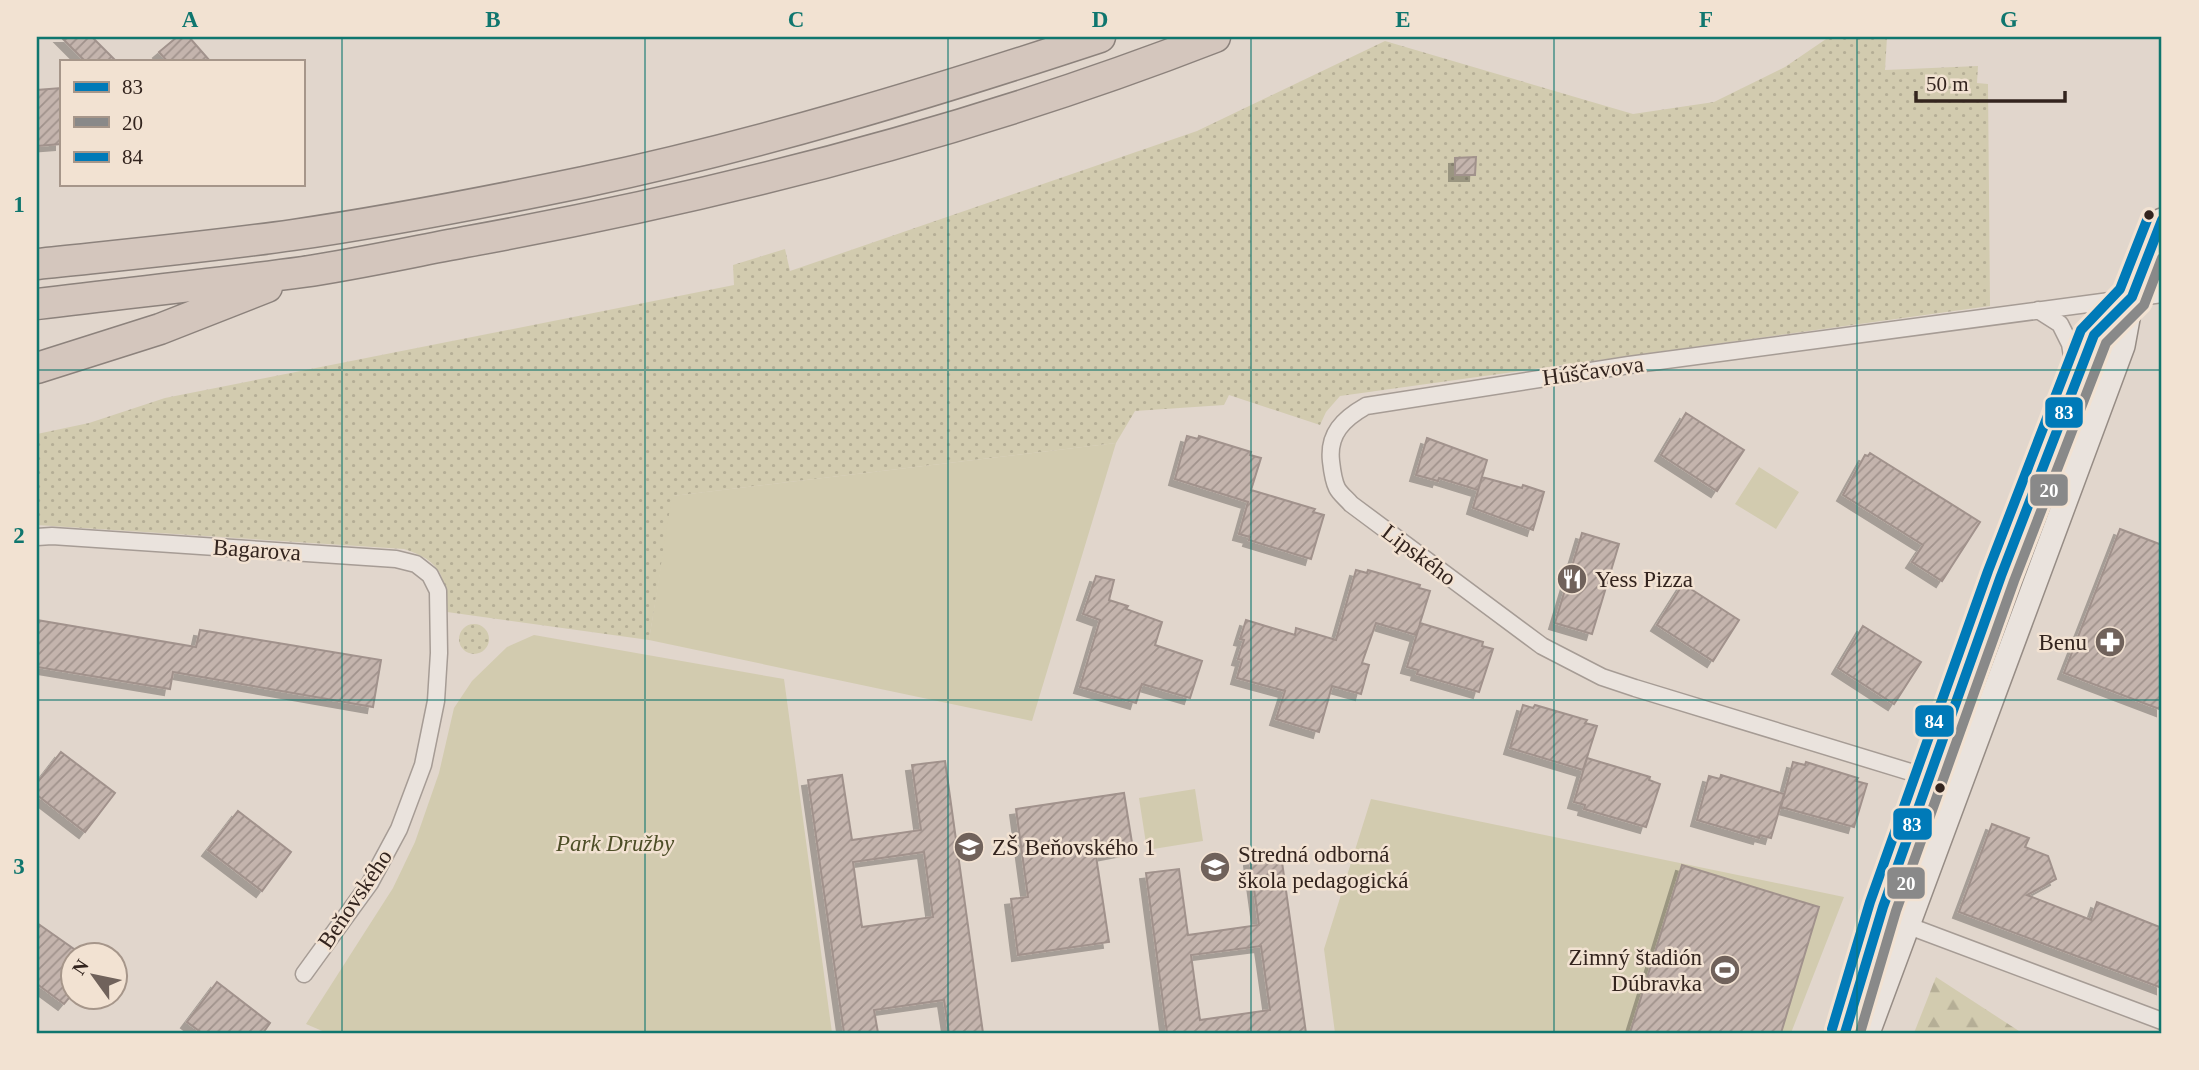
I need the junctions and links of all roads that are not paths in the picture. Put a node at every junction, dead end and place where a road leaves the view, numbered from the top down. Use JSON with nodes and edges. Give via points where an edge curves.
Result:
{"nodes":[{"id":1,"x":1037,"y":37,"type":"edge"},
{"id":2,"x":1100,"y":37,"type":"edge"},
{"id":3,"x":1215,"y":37,"type":"edge"},
{"id":4,"x":970,"y":80,"type":"junction"},
{"id":5,"x":2162,"y":220,"type":"edge"},
{"id":6,"x":37,"y":264,"type":"edge"},
{"id":7,"x":306,"y":271,"type":"junction"},
{"id":8,"x":2162,"y":294,"type":"edge"},
{"id":9,"x":2132,"y":297,"type":"junction"},
{"id":10,"x":37,"y":303,"type":"edge"},
{"id":11,"x":2038,"y":310,"type":"junction"},
{"id":12,"x":37,"y":368,"type":"edge"},
{"id":13,"x":2076,"y":382,"type":"junction"},
{"id":14,"x":1330,"y":452,"type":"joint"},
{"id":15,"x":37,"y":537,"type":"edge"},
{"id":16,"x":439,"y":616,"type":"joint"},
{"id":17,"x":1930,"y":778,"type":"junction"},
{"id":18,"x":1883,"y":907,"type":"junction"},
{"id":19,"x":1909,"y":926,"type":"junction"},
{"id":20,"x":304,"y":974,"type":"dead end"},
{"id":21,"x":2162,"y":1021,"type":"edge"},
{"id":22,"x":1845,"y":1033,"type":"edge"},
{"id":23,"x":1868,"y":1033,"type":"edge"}],
"edges":[{"from":1,"to":4,"type":"highway"},
{"from":2,"to":4,"type":"highway"},
{"from":3,"to":7,"type":"highway","via":[[859,153],[592,219]]},
{"from":4,"to":6,"type":"highway","via":[[725,149],[585,182],[294,235]]},
{"from":5,"to":9,"type":"street"},
{"from":7,"to":10,"type":"highway"},
{"from":7,"to":12,"type":"highway","via":[[160,329]]},
{"from":8,"to":9,"type":"street","name":"Húščavova"},
{"from":9,"to":11,"type":"street","name":"Húščavova"},
{"from":9,"to":13,"type":"street","via":[[2094,335]]},
{"from":9,"to":19,"type":"street","via":[[2123,346]]},
{"from":11,"to":13,"type":"street","via":[[2060,324],[2070,344]]},
{"from":11,"to":14,"type":"street","name":"Húščavova","via":[[1366,406],[1350,414],[1334,431]]},
{"from":13,"to":17,"type":"street"},
{"from":14,"to":17,"type":"street","name":"Lipského","via":[[1337,489],[1351,504],[1560,658],[1620,683]]},
{"from":15,"to":16,"type":"street","name":"Bagarova","via":[[396,559],[416,564],[430,575],[438,591]]},
{"from":16,"to":20,"type":"street","name":"Beňovského","via":[[436,701],[423,765],[400,829],[370,883]]},
{"from":17,"to":18,"type":"street"},
{"from":18,"to":19,"type":"street"},
{"from":18,"to":22,"type":"street"},
{"from":19,"to":21,"type":"street"},
{"from":19,"to":23,"type":"street"}]}
